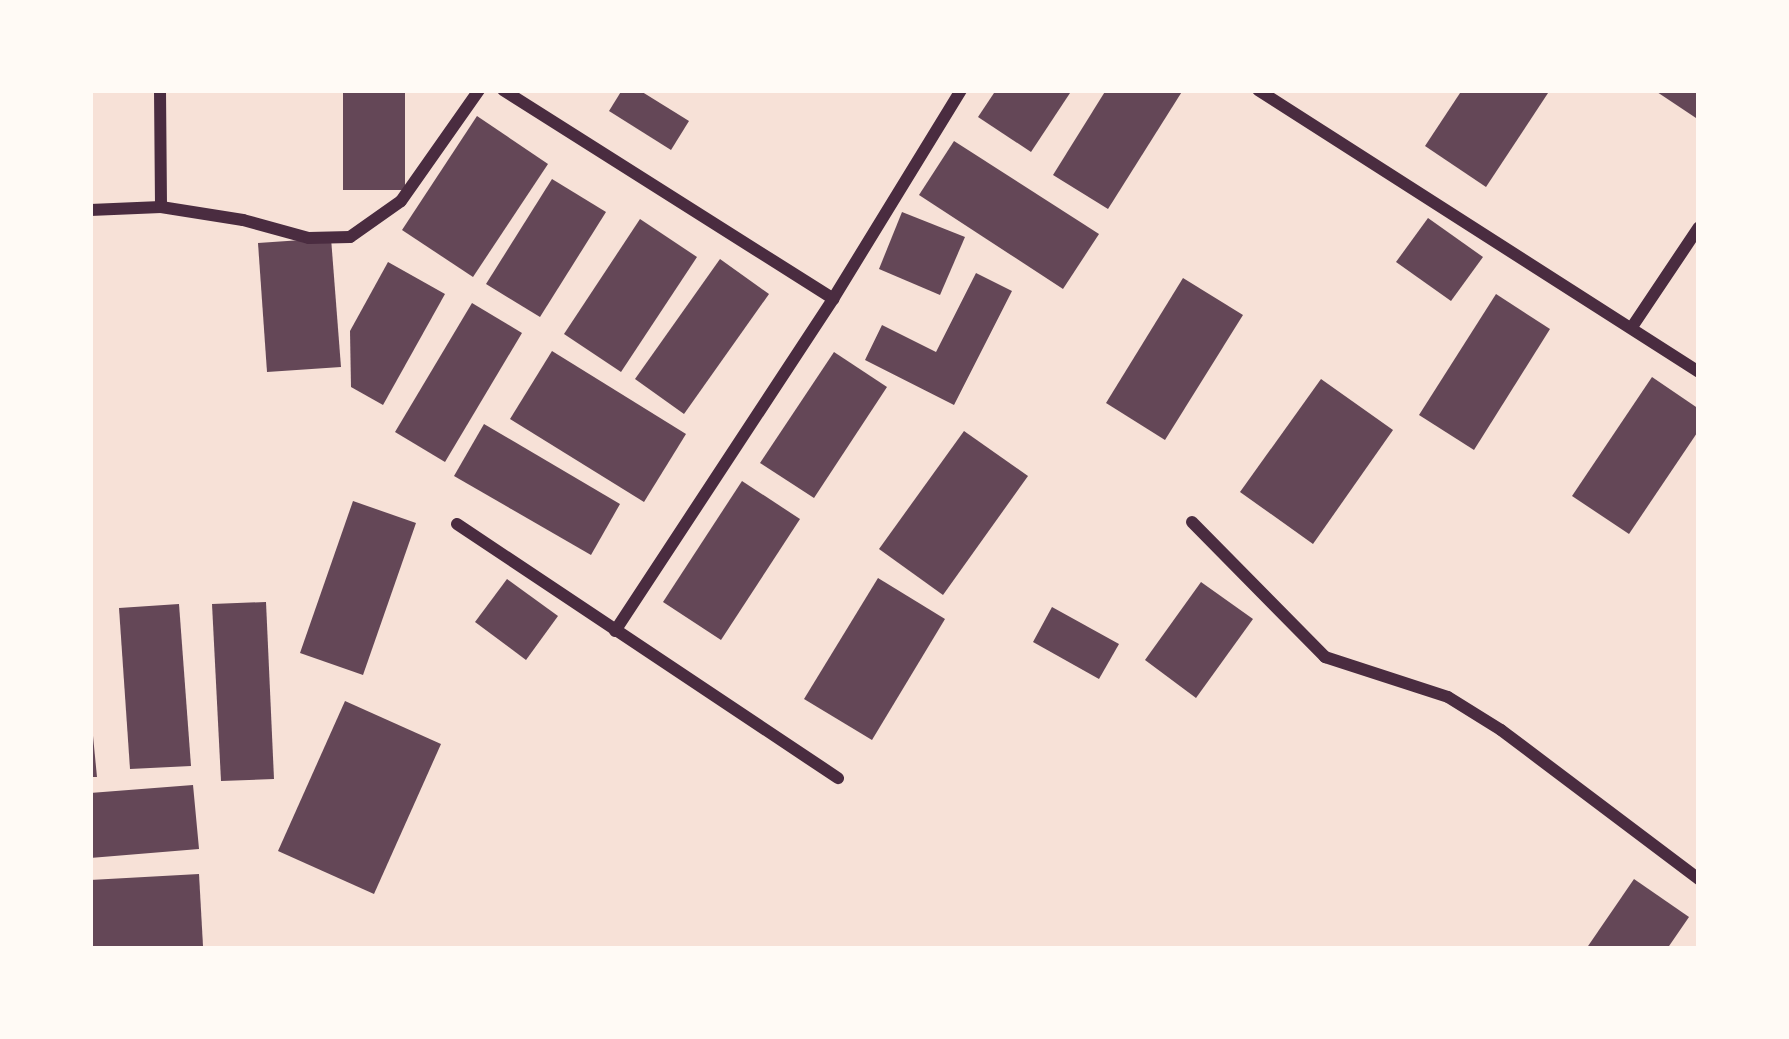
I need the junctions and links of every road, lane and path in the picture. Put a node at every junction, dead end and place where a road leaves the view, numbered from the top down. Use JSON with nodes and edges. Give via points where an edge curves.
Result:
{"nodes":[{"id":1,"x":160,"y":90,"type":"edge"},
{"id":2,"x":479,"y":90,"type":"edge"},
{"id":3,"x":503,"y":90,"type":"edge"},
{"id":4,"x":961,"y":90,"type":"edge"},
{"id":5,"x":1258,"y":90,"type":"edge"},
{"id":6,"x":161,"y":208,"type":"junction"},
{"id":7,"x":90,"y":210,"type":"edge"},
{"id":8,"x":1699,"y":227,"type":"edge"},
{"id":9,"x":833,"y":299,"type":"junction"},
{"id":10,"x":1632,"y":327,"type":"junction"},
{"id":11,"x":1699,"y":372,"type":"edge"},
{"id":12,"x":1192,"y":522,"type":"dead end"},
{"id":13,"x":457,"y":524,"type":"dead end"},
{"id":14,"x":615,"y":632,"type":"junction"},
{"id":15,"x":838,"y":778,"type":"dead end"},
{"id":16,"x":1699,"y":880,"type":"edge"}],
"edges":[{"from":1,"to":6,"type":"street"},
{"from":2,"to":6,"type":"street","via":[[401,201],[350,237],[309,238]]},
{"from":3,"to":9,"type":"street"},
{"from":4,"to":9,"type":"street"},
{"from":5,"to":10,"type":"street"},
{"from":6,"to":7,"type":"street"},
{"from":8,"to":10,"type":"street"},
{"from":9,"to":14,"type":"street"},
{"from":10,"to":11,"type":"street"},
{"from":12,"to":16,"type":"street","via":[[1325,657],[1448,697]]},
{"from":13,"to":14,"type":"street"},
{"from":14,"to":15,"type":"street"}]}
